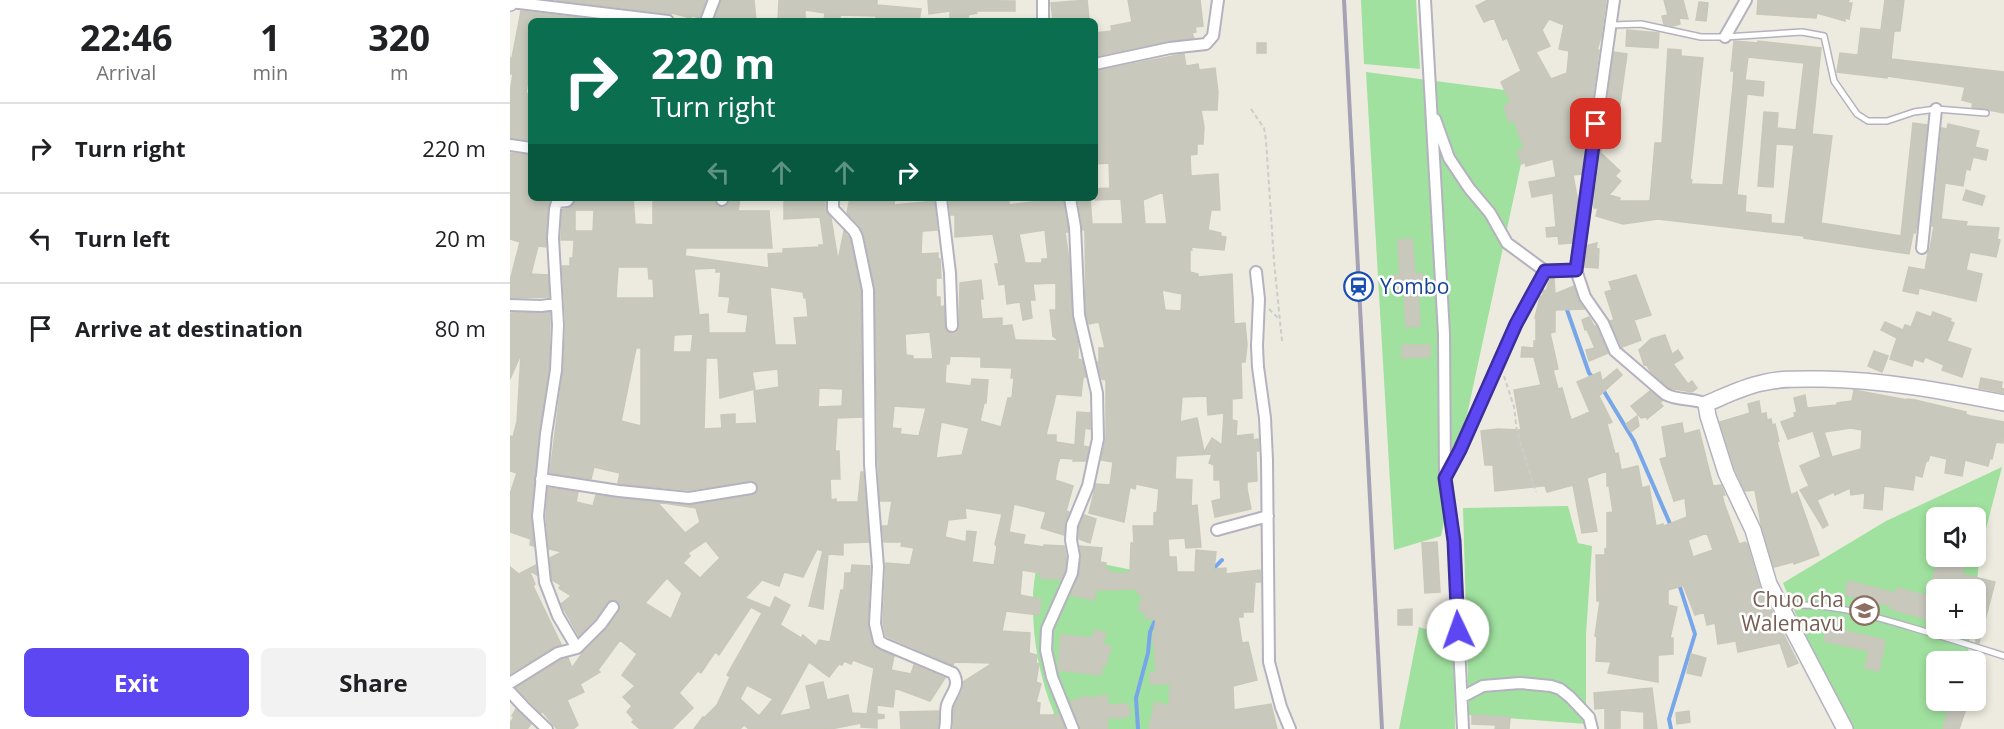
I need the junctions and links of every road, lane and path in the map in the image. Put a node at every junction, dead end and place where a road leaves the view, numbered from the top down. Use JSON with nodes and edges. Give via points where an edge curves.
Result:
{"nodes":[{"id":1,"x":714,"y":0,"type":"edge"},
{"id":2,"x":1043,"y":0,"type":"edge"},
{"id":3,"x":1218,"y":0,"type":"edge"},
{"id":4,"x":1425,"y":0,"type":"edge"},
{"id":5,"x":1614,"y":0,"type":"edge"},
{"id":6,"x":1746,"y":0,"type":"edge"},
{"id":7,"x":511,"y":2,"type":"edge"},
{"id":8,"x":643,"y":18,"type":"edge"},
{"id":9,"x":707,"y":18,"type":"edge"},
{"id":10,"x":1043,"y":18,"type":"edge"},
{"id":11,"x":1612,"y":25,"type":"junction"},
{"id":12,"x":1725,"y":37,"type":"junction"},
{"id":13,"x":1098,"y":63,"type":"edge"},
{"id":14,"x":1431,"y":107,"type":"junction"},
{"id":15,"x":1251,"y":109,"type":"dead end"},
{"id":16,"x":1936,"y":109,"type":"junction"},
{"id":17,"x":1986,"y":113,"type":"dead end"},
{"id":18,"x":510,"y":145,"type":"edge"},
{"id":19,"x":528,"y":148,"type":"edge"},
{"id":20,"x":567,"y":201,"type":"edge"},
{"id":21,"x":833,"y":201,"type":"edge"},
{"id":22,"x":941,"y":201,"type":"edge"},
{"id":23,"x":1071,"y":201,"type":"edge"},
{"id":24,"x":1922,"y":248,"type":"dead end"},
{"id":25,"x":1576,"y":270,"type":"junction"},
{"id":26,"x":1545,"y":271,"type":"junction"},
{"id":27,"x":1256,"y":272,"type":"dead end"},
{"id":28,"x":556,"y":304,"type":"junction"},
{"id":29,"x":510,"y":305,"type":"edge"},
{"id":30,"x":952,"y":326,"type":"dead end"},
{"id":31,"x":1282,"y":341,"type":"dead end"},
{"id":32,"x":1500,"y":361,"type":"junction"},
{"id":33,"x":2004,"y":403,"type":"edge"},
{"id":34,"x":1706,"y":404,"type":"junction"},
{"id":35,"x":1445,"y":478,"type":"junction"},
{"id":36,"x":541,"y":479,"type":"junction"},
{"id":37,"x":751,"y":488,"type":"dead end"},
{"id":38,"x":1536,"y":492,"type":"dead end"},
{"id":39,"x":1268,"y":516,"type":"junction"},
{"id":40,"x":1217,"y":530,"type":"dead end"},
{"id":41,"x":1781,"y":606,"type":"junction"},
{"id":42,"x":613,"y":607,"type":"dead end"},
{"id":43,"x":577,"y":648,"type":"junction"},
{"id":44,"x":2004,"y":656,"type":"edge"},
{"id":45,"x":510,"y":683,"type":"edge"},
{"id":46,"x":510,"y":692,"type":"edge"},
{"id":47,"x":1462,"y":697,"type":"junction"},
{"id":48,"x":547,"y":729,"type":"edge"},
{"id":49,"x":945,"y":729,"type":"edge"},
{"id":50,"x":1073,"y":729,"type":"edge"},
{"id":51,"x":1290,"y":729,"type":"edge"},
{"id":52,"x":1463,"y":729,"type":"edge"},
{"id":53,"x":1592,"y":729,"type":"edge"},
{"id":54,"x":1845,"y":729,"type":"edge"}],
"edges":[{"from":1,"to":9,"type":"street"},
{"from":2,"to":10,"type":"street"},
{"from":3,"to":13,"type":"street","via":[[1214,36],[1206,44]]},
{"from":4,"to":14,"type":"street"},
{"from":5,"to":11,"type":"street"},
{"from":6,"to":12,"type":"street"},
{"from":7,"to":8,"type":"street"},
{"from":11,"to":12,"type":"lane","via":[[1641,24],[1701,37]]},
{"from":11,"to":25,"type":"street"},
{"from":12,"to":16,"type":"lane","via":[[1802,32],[1824,36],[1834,81],[1857,114],[1868,121],[1887,121]]},
{"from":14,"to":26,"type":"street","via":[[1449,158],[1507,243]]},
{"from":14,"to":35,"type":"street","via":[[1444,334]]},
{"from":15,"to":31,"type":"path","via":[[1264,128],[1266,140]]},
{"from":16,"to":17,"type":"lane"},
{"from":16,"to":24,"type":"street"},
{"from":18,"to":19,"type":"street"},
{"from":20,"to":28,"type":"street","via":[[557,202],[555,209]]},
{"from":21,"to":49,"type":"street","via":[[833,209],[857,237],[868,290],[877,635],[884,644],[953,673],[956,686],[947,704]]},
{"from":22,"to":30,"type":"street"},
{"from":23,"to":50,"type":"street","via":[[1080,315],[1097,393],[1098,439],[1088,486],[1072,525],[1072,573],[1047,629],[1046,650]]},
{"from":25,"to":26,"type":"street"},
{"from":25,"to":34,"type":"street","via":[[1585,297],[1603,323],[1615,351],[1665,394]]},
{"from":26,"to":32,"type":"street"},
{"from":27,"to":39,"type":"street"},
{"from":28,"to":29,"type":"street"},
{"from":28,"to":36,"type":"street","via":[[556,370]]},
{"from":32,"to":35,"type":"street"},
{"from":32,"to":38,"type":"path"},
{"from":33,"to":34,"type":"street","via":[[1852,379],[1796,379],[1738,389]]},
{"from":34,"to":41,"type":"street","via":[[1726,473],[1753,530]]},
{"from":35,"to":47,"type":"street","via":[[1454,541]]},
{"from":36,"to":37,"type":"street","via":[[689,498]]},
{"from":36,"to":43,"type":"street","via":[[538,516],[545,582],[558,616]]},
{"from":39,"to":40,"type":"street"},
{"from":39,"to":51,"type":"street","via":[[1269,662]]},
{"from":41,"to":44,"type":"lane","via":[[1838,609]]},
{"from":41,"to":54,"type":"street"},
{"from":42,"to":43,"type":"street"},
{"from":43,"to":45,"type":"street","via":[[558,653]]},
{"from":46,"to":48,"type":"street"},
{"from":47,"to":52,"type":"street"},
{"from":47,"to":53,"type":"street","via":[[1484,686],[1551,686],[1560,689],[1582,710]]}]}
